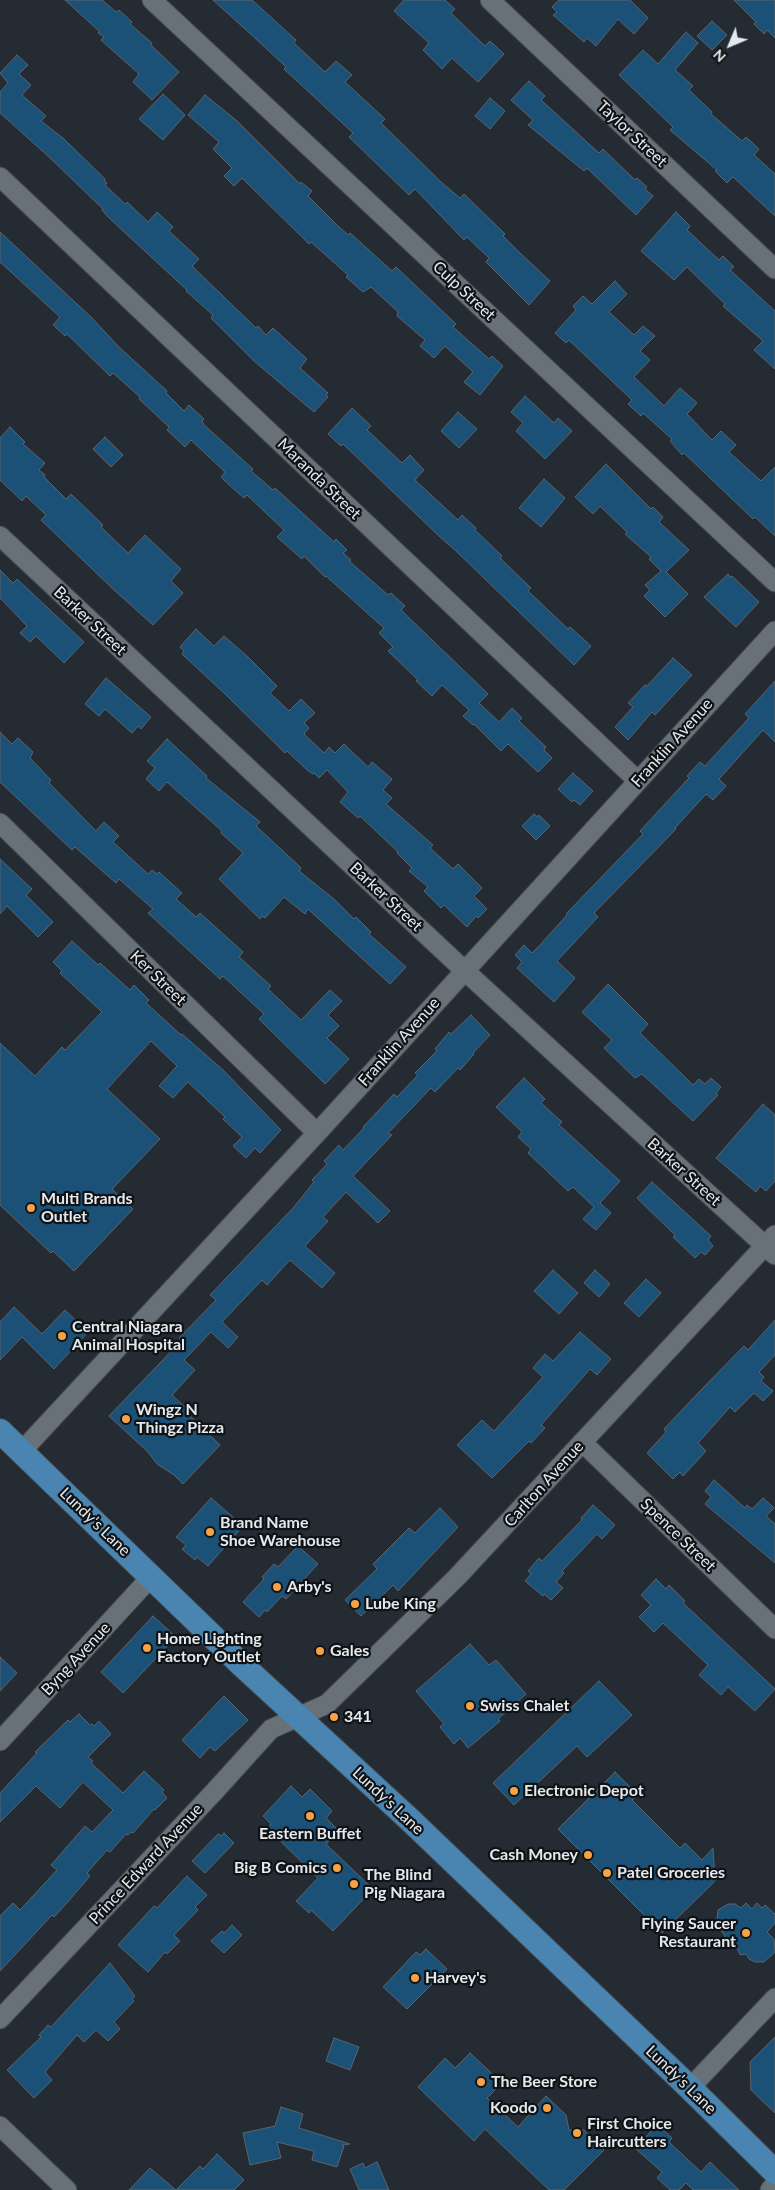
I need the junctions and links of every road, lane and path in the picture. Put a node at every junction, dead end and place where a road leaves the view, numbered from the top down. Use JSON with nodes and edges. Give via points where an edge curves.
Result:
{"nodes":[{"id":1,"x":152,"y":0,"type":"edge"},
{"id":2,"x":490,"y":0,"type":"edge"},
{"id":3,"x":0,"y":177,"type":"edge"},
{"id":4,"x":775,"y":269,"type":"edge"},
{"id":5,"x":0,"y":536,"type":"edge"},
{"id":6,"x":775,"y":582,"type":"edge"},
{"id":7,"x":775,"y":631,"type":"edge"},
{"id":8,"x":638,"y":781,"type":"junction"},
{"id":9,"x":0,"y":823,"type":"edge"},
{"id":10,"x":464,"y":971,"type":"junction"},
{"id":11,"x":317,"y":1133,"type":"junction"},
{"id":12,"x":772,"y":1245,"type":"edge"},
{"id":13,"x":0,"y":1431,"type":"edge"},
{"id":14,"x":582,"y":1442,"type":"junction"},
{"id":15,"x":22,"y":1452,"type":"junction"},
{"id":16,"x":151,"y":1577,"type":"junction"},
{"id":17,"x":775,"y":1629,"type":"edge"},
{"id":18,"x":298,"y":1717,"type":"junction"},
{"id":19,"x":0,"y":1741,"type":"edge"},
{"id":20,"x":775,"y":1998,"type":"edge"},
{"id":21,"x":0,"y":2019,"type":"edge"},
{"id":22,"x":690,"y":2088,"type":"junction"},
{"id":23,"x":0,"y":2126,"type":"edge"},
{"id":24,"x":775,"y":2172,"type":"edge"},
{"id":25,"x":775,"y":2184,"type":"edge"},
{"id":26,"x":67,"y":2190,"type":"edge"},
{"id":27,"x":770,"y":2190,"type":"edge"}],
"edges":[{"from":1,"to":6,"type":"street","name":"Culp Street"},
{"from":2,"to":4,"type":"street","name":"Taylor Street"},
{"from":3,"to":8,"type":"street","name":"Maranda Street"},
{"from":5,"to":10,"type":"street","name":"Barker Street"},
{"from":7,"to":8,"type":"street","name":"Franklin Avenue"},
{"from":8,"to":10,"type":"street","name":"Franklin Avenue"},
{"from":9,"to":11,"type":"street","name":"Ker Street"},
{"from":10,"to":11,"type":"street","name":"Franklin Avenue"},
{"from":10,"to":12,"type":"street","name":"Barker Street"},
{"from":11,"to":15,"type":"street","name":"Franklin Avenue"},
{"from":12,"to":14,"type":"street","name":"Carlton Avenue"},
{"from":13,"to":15,"type":"main road","name":"Lundy's Lane"},
{"from":14,"to":17,"type":"street","name":"Spence Street"},
{"from":14,"to":18,"type":"street","name":"Carlton Avenue","via":[[457,1577],[327,1704]]},
{"from":15,"to":16,"type":"main road","name":"Lundy's Lane"},
{"from":16,"to":18,"type":"main road","name":"Lundy's Lane"},
{"from":16,"to":19,"type":"street","name":"Byng Avenue"},
{"from":18,"to":21,"type":"street","name":"Prince Edward Avenue","via":[[272,1729]]},
{"from":18,"to":22,"type":"main road","name":"Lundy's Lane"},
{"from":20,"to":22,"type":"street"},
{"from":22,"to":24,"type":"main road","name":"Lundy's Lane"},
{"from":23,"to":26,"type":"street"},
{"from":25,"to":27,"type":"street"}]}
